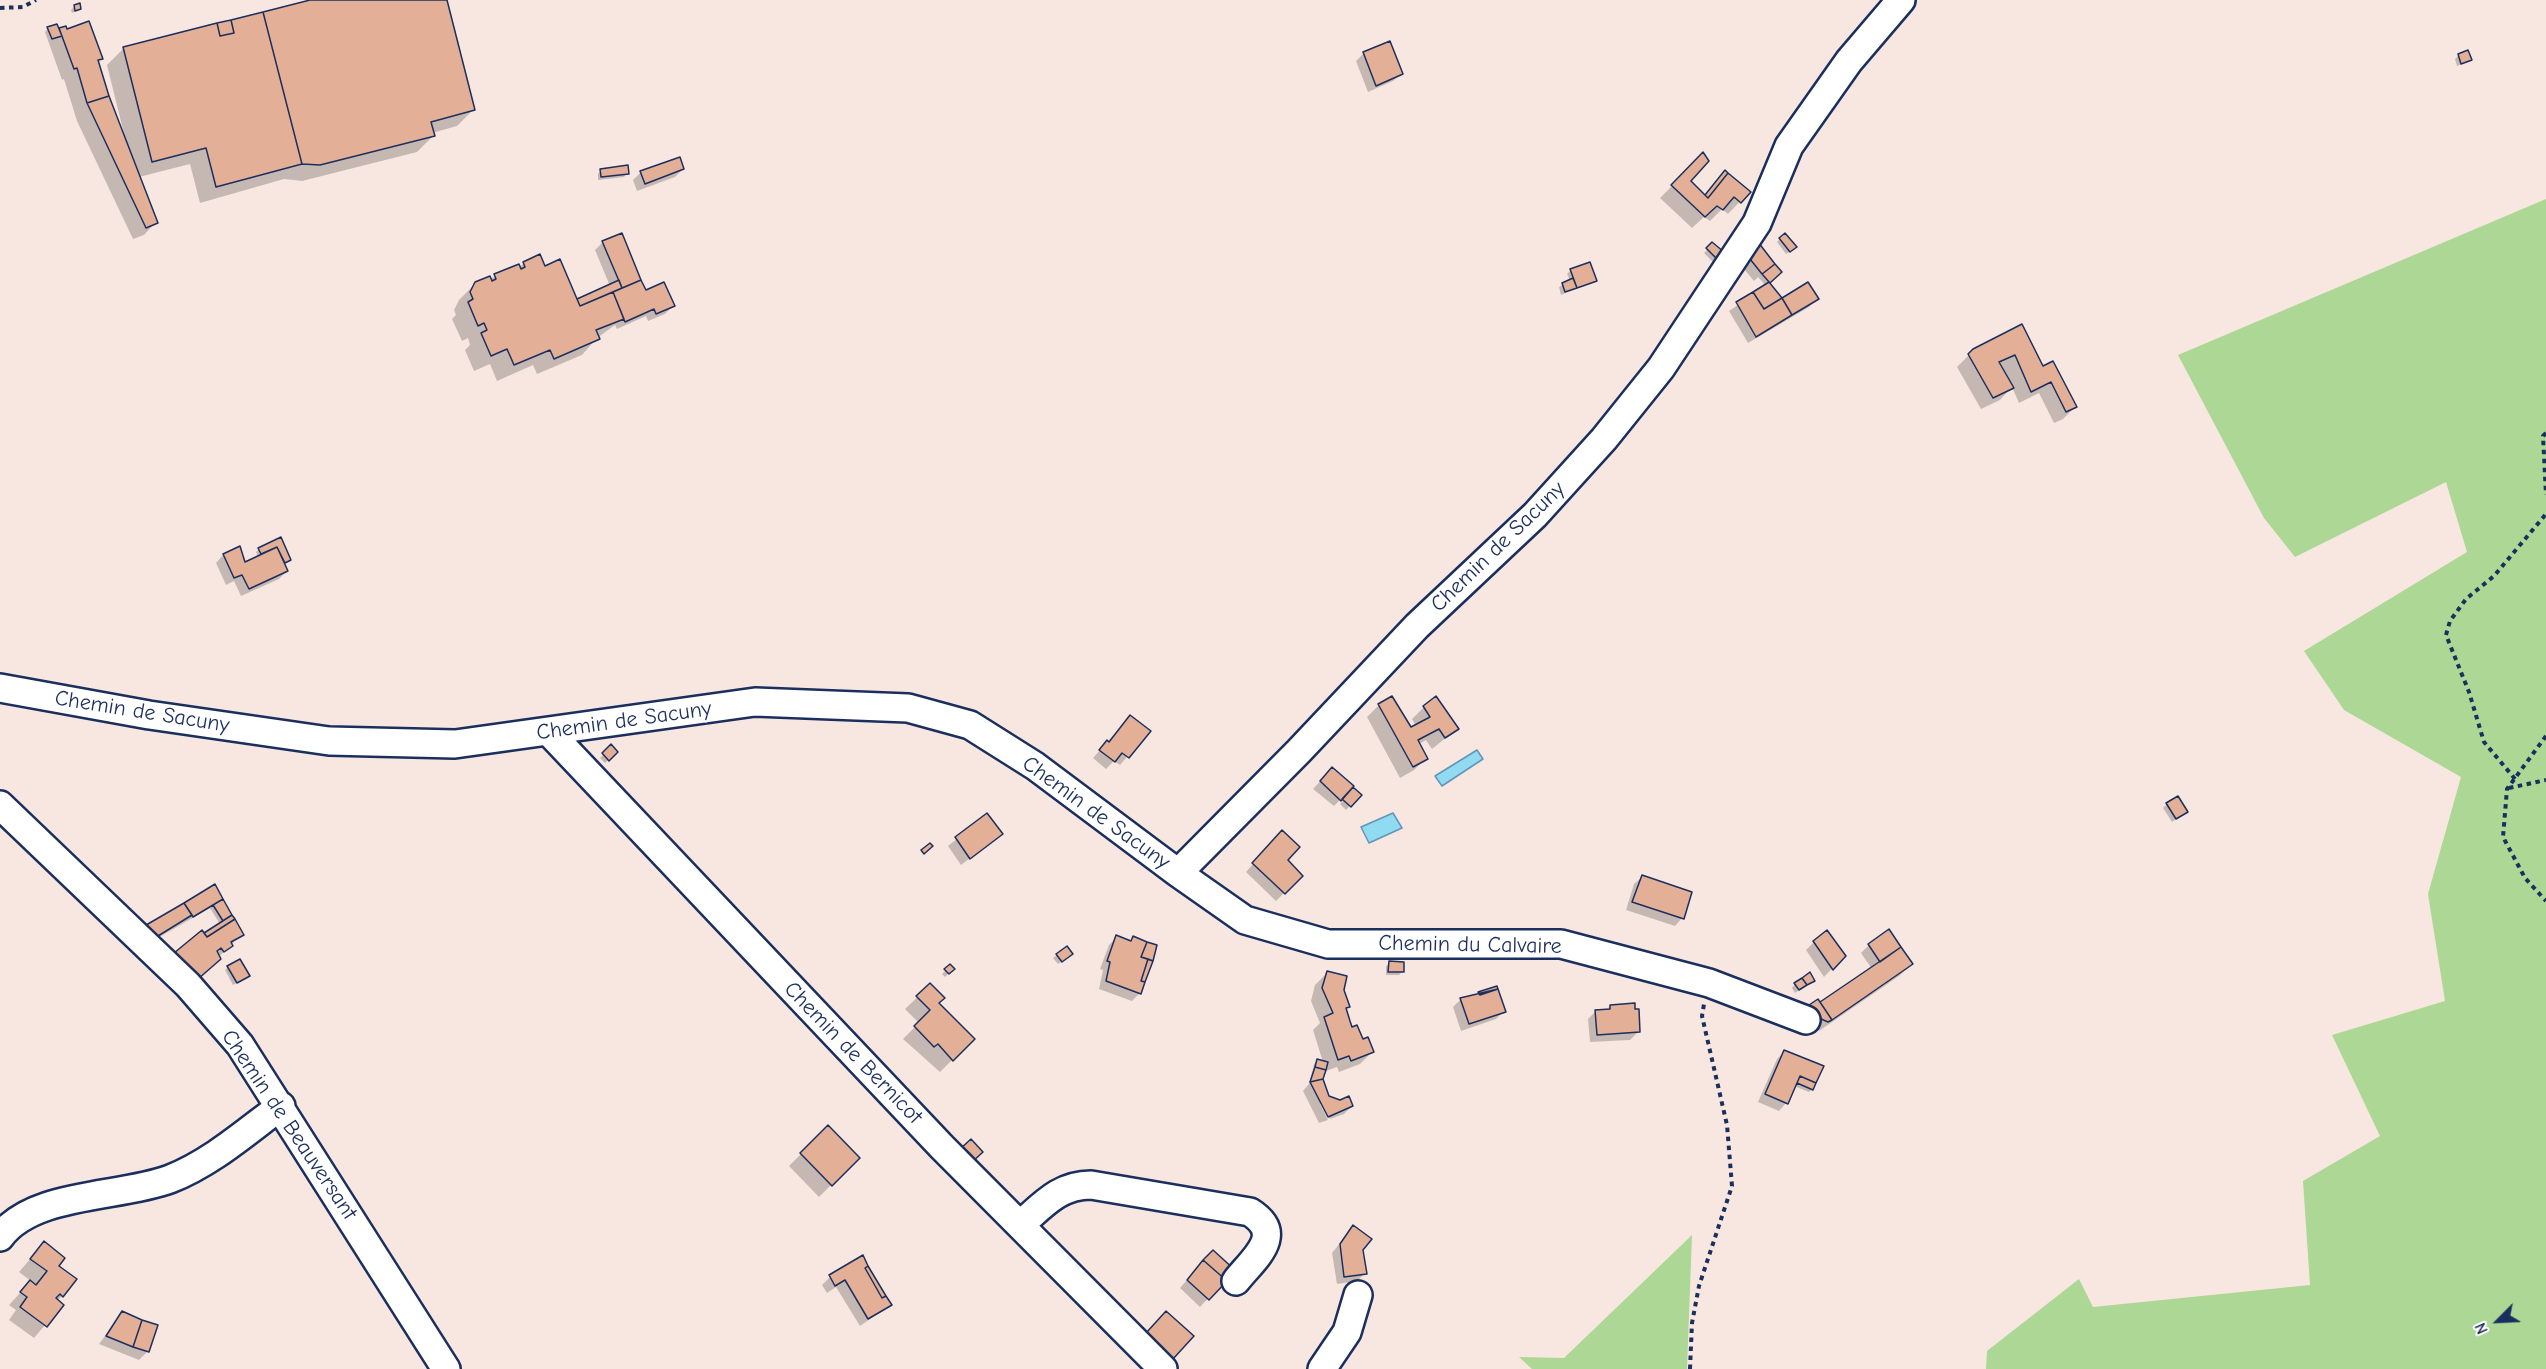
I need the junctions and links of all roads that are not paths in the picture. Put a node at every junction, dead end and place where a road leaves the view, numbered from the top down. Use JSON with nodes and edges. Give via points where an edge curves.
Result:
{"nodes":[{"id":1,"x":1901,"y":0,"type":"edge"},
{"id":2,"x":0,"y":688,"type":"edge"},
{"id":3,"x":549,"y":732,"type":"junction"},
{"id":4,"x":0,"y":805,"type":"edge"},
{"id":5,"x":1178,"y":873,"type":"junction"},
{"id":6,"x":1806,"y":1020,"type":"dead end"},
{"id":7,"x":281,"y":1106,"type":"junction"},
{"id":8,"x":1020,"y":1225,"type":"junction"},
{"id":9,"x":0,"y":1237,"type":"edge"},
{"id":10,"x":1236,"y":1281,"type":"dead end"},
{"id":11,"x":1358,"y":1295,"type":"dead end"},
{"id":12,"x":446,"y":1369,"type":"edge"},
{"id":13,"x":1163,"y":1369,"type":"edge"},
{"id":14,"x":1322,"y":1369,"type":"edge"}],
"edges":[{"from":1,"to":5,"type":"street","name":"Chemin de Sacuny","via":[[1849,61],[1789,146],[1757,223],[1661,368],[1604,439],[1535,515],[1417,626]]},
{"from":2,"to":3,"type":"street","name":"Chemin de Sacuny","via":[[149,716],[329,741],[455,744]]},
{"from":3,"to":5,"type":"street","name":"Chemin de Sacuny","via":[[755,702],[908,708],[970,725],[1035,766]]},
{"from":3,"to":8,"type":"street","name":"Chemin de Bernicot"},
{"from":4,"to":7,"type":"street","name":"Chemin de Beauversant","via":[[188,986],[240,1045]]},
{"from":5,"to":6,"type":"street","name":"Chemin du Calvaire","via":[[1245,920],[1328,944],[1562,944],[1709,983]]},
{"from":7,"to":9,"type":"street","via":[[200,1164],[169,1179],[34,1210],[9,1224]]},
{"from":7,"to":12,"type":"street","name":"Chemin de Beauversant"},
{"from":8,"to":10,"type":"street","via":[[1052,1196],[1074,1185],[1250,1212],[1267,1229],[1267,1240]]},
{"from":8,"to":13,"type":"street","name":"Chemin de Bernicot"},
{"from":11,"to":14,"type":"street","via":[[1347,1332]]}]}
